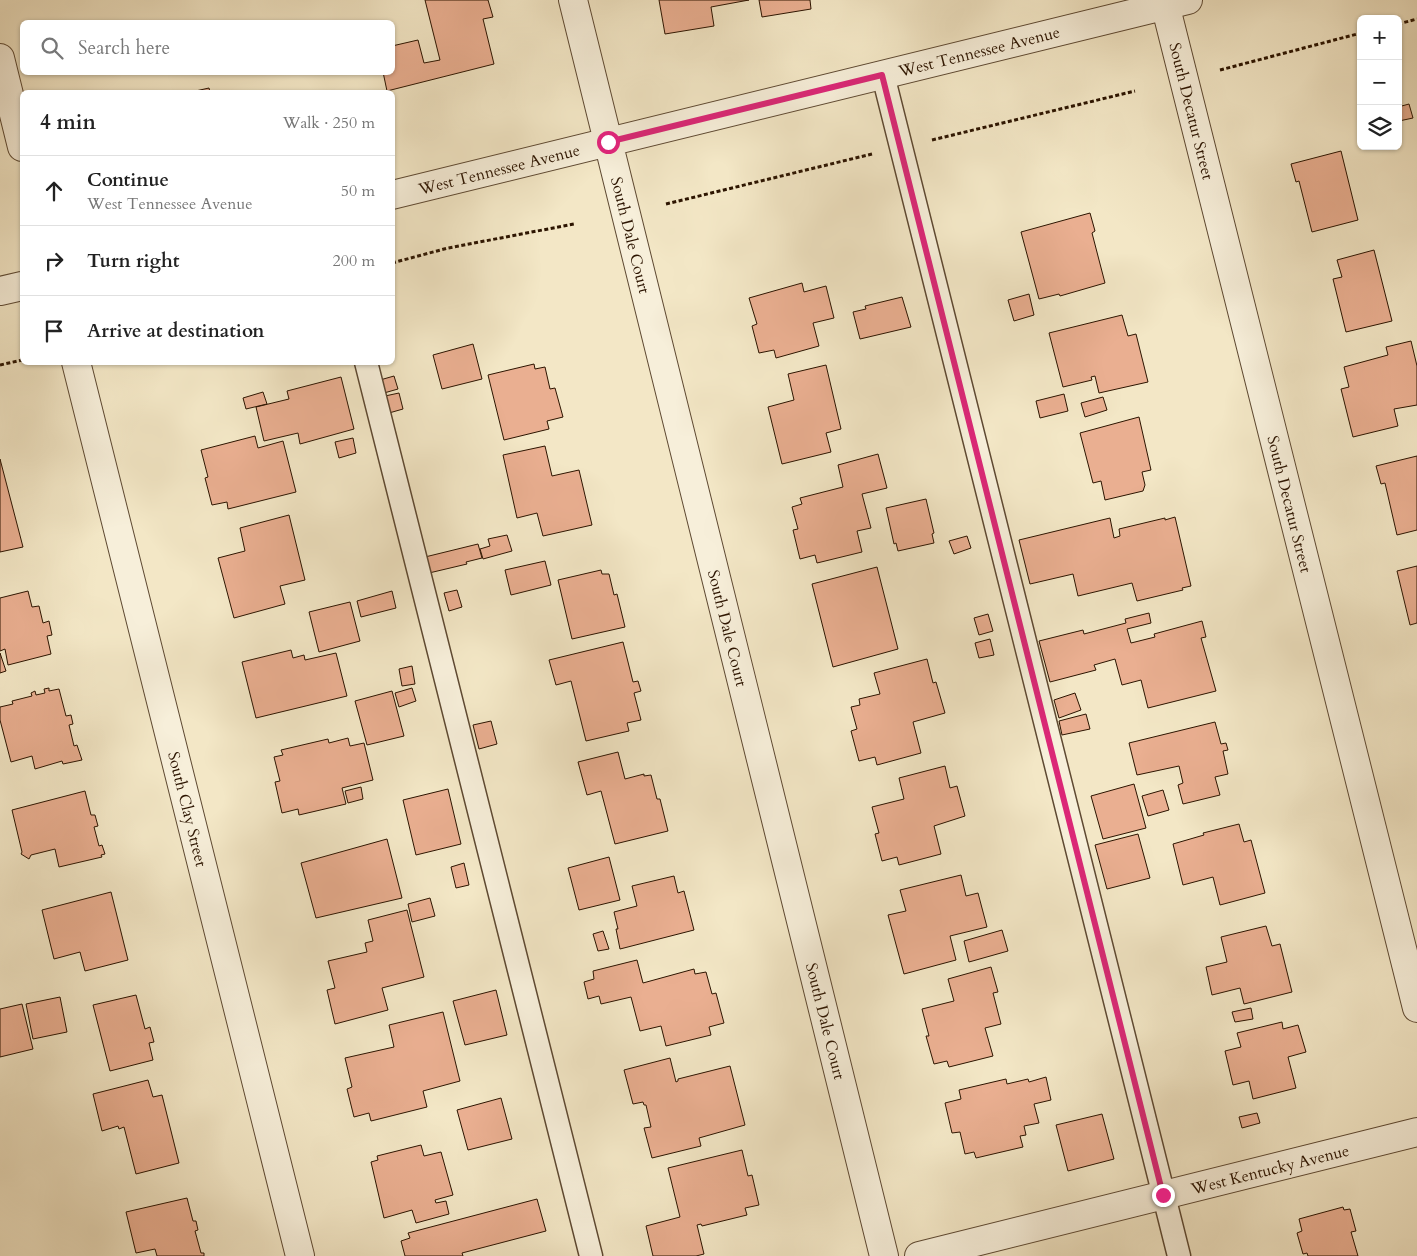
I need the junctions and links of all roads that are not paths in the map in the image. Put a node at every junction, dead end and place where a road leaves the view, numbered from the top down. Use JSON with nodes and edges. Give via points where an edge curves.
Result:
{"nodes":[{"id":1,"x":573,"y":0,"type":"edge"},
{"id":2,"x":1172,"y":2,"type":"edge"},
{"id":3,"x":0,"y":58,"type":"edge"},
{"id":4,"x":882,"y":75,"type":"junction"},
{"id":5,"x":20,"y":139,"type":"edge"},
{"id":6,"x":608,"y":142,"type":"junction"},
{"id":7,"x":395,"y":194,"type":"edge"},
{"id":8,"x":20,"y":286,"type":"edge"},
{"id":9,"x":0,"y":291,"type":"edge"},
{"id":10,"x":77,"y":365,"type":"edge"},
{"id":11,"x":367,"y":365,"type":"edge"},
{"id":12,"x":1417,"y":1008,"type":"edge"},
{"id":13,"x":1417,"y":1132,"type":"edge"},
{"id":14,"x":1163,"y":1195,"type":"junction"},
{"id":15,"x":300,"y":1256,"type":"edge"},
{"id":16,"x":591,"y":1256,"type":"edge"},
{"id":17,"x":884,"y":1256,"type":"edge"},
{"id":18,"x":920,"y":1256,"type":"edge"},
{"id":19,"x":1179,"y":1256,"type":"edge"}],
"edges":[{"from":1,"to":6,"type":"street","name":"South Dale Court"},
{"from":2,"to":4,"type":"street","name":"West Tennessee Avenue"},
{"from":2,"to":12,"type":"street","name":"South Decatur Street"},
{"from":3,"to":5,"type":"street"},
{"from":4,"to":6,"type":"street","name":"West Tennessee Avenue"},
{"from":4,"to":14,"type":"lane"},
{"from":6,"to":7,"type":"street","name":"West Tennessee Avenue"},
{"from":6,"to":17,"type":"street","name":"South Dale Court"},
{"from":8,"to":9,"type":"street"},
{"from":10,"to":15,"type":"street","name":"South Clay Street"},
{"from":11,"to":16,"type":"lane"},
{"from":13,"to":14,"type":"street","name":"West Kentucky Avenue"},
{"from":14,"to":18,"type":"street","name":"West Kentucky Avenue"},
{"from":14,"to":19,"type":"lane"}]}
